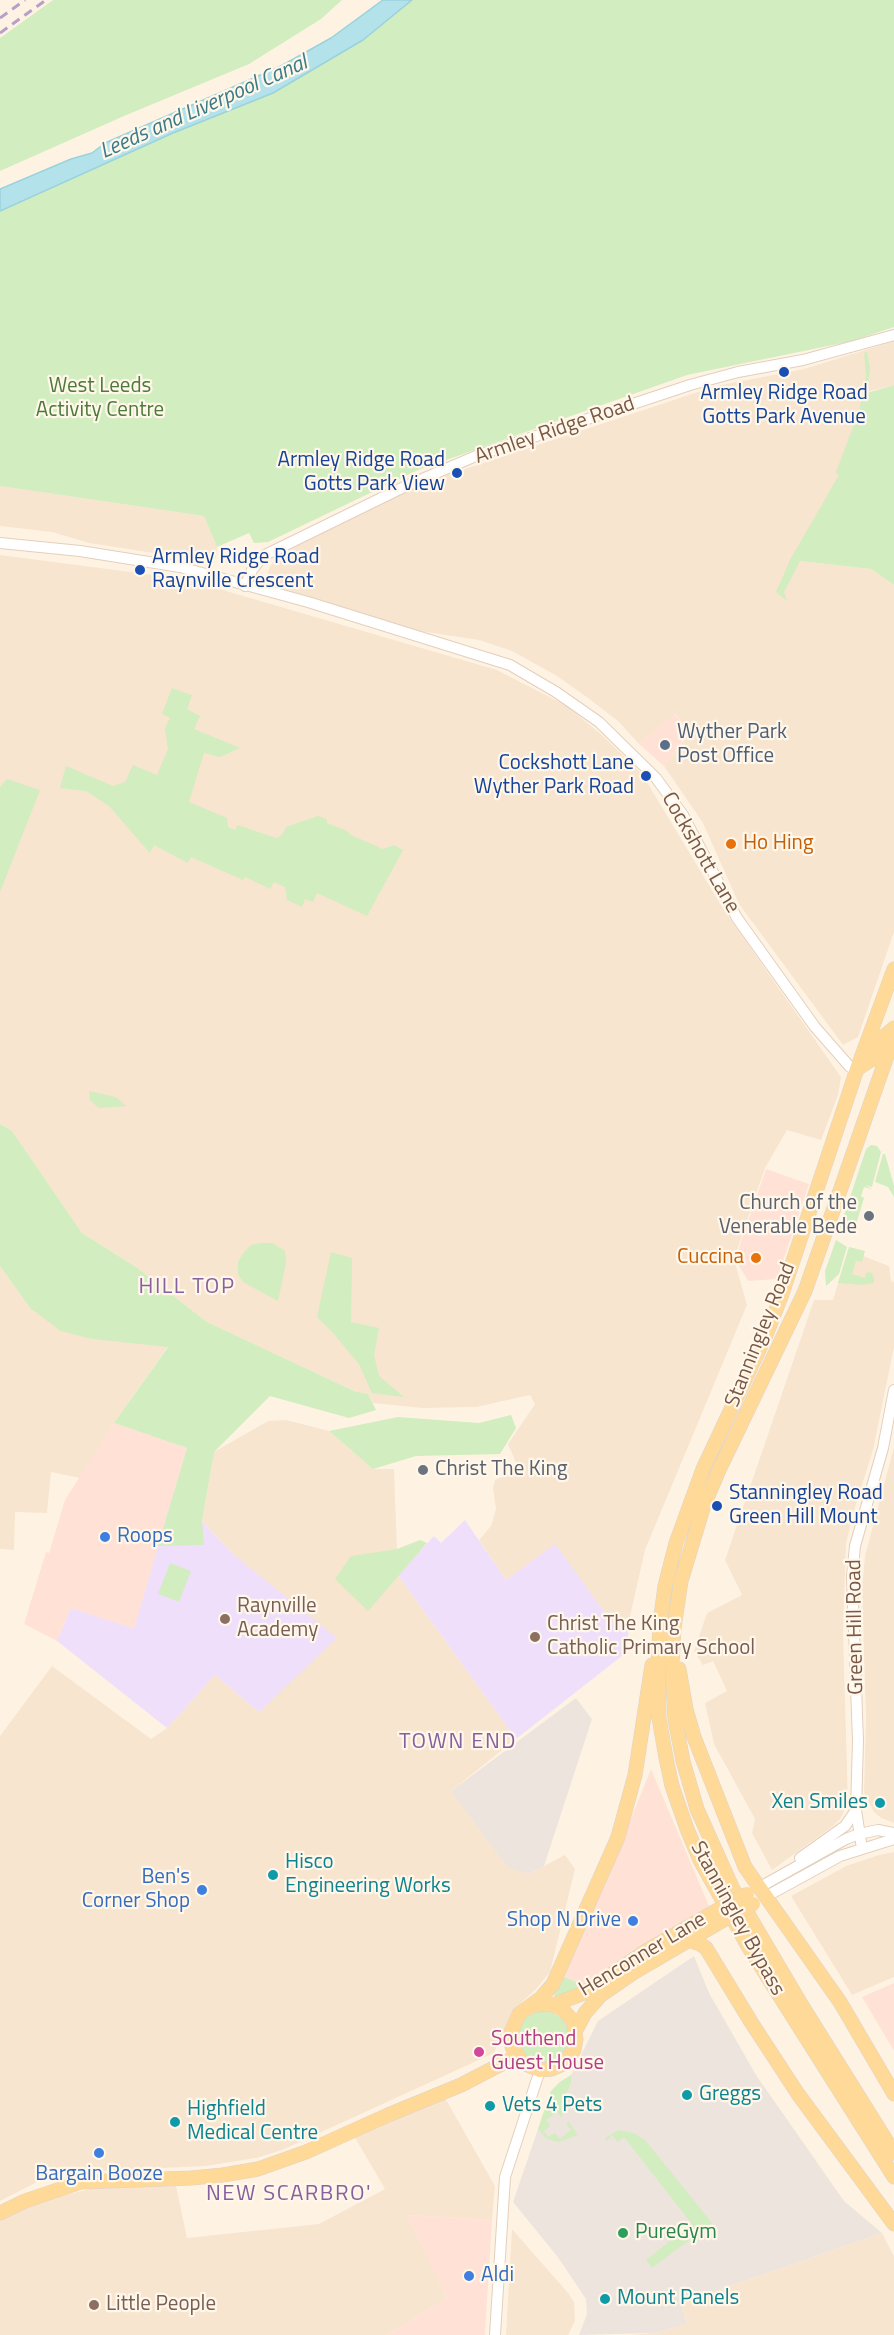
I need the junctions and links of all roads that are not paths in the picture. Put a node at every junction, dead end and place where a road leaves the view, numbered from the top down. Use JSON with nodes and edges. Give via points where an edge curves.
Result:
{"nodes":[{"id":1,"x":894,"y":335,"type":"edge"},
{"id":2,"x":0,"y":543,"type":"edge"},
{"id":3,"x":245,"y":586,"type":"junction"},
{"id":4,"x":893,"y":976,"type":"edge"},
{"id":5,"x":894,"y":1028,"type":"edge"},
{"id":6,"x":894,"y":1036,"type":"edge"},
{"id":7,"x":857,"y":1069,"type":"junction"},
{"id":8,"x":873,"y":1095,"type":"junction"},
{"id":9,"x":894,"y":1390,"type":"edge"},
{"id":10,"x":674,"y":1628,"type":"junction"},
{"id":11,"x":659,"y":1634,"type":"junction"},
{"id":12,"x":856,"y":1810,"type":"junction"},
{"id":13,"x":894,"y":1833,"type":"edge"},
{"id":14,"x":859,"y":1834,"type":"junction"},
{"id":15,"x":894,"y":1839,"type":"edge"},
{"id":16,"x":862,"y":1848,"type":"junction"},
{"id":17,"x":789,"y":1870,"type":"junction"},
{"id":18,"x":763,"y":1892,"type":"junction"},
{"id":19,"x":717,"y":1917,"type":"junction"},
{"id":20,"x":688,"y":1940,"type":"junction"},
{"id":21,"x":553,"y":2005,"type":"junction"},
{"id":22,"x":530,"y":2006,"type":"junction"},
{"id":23,"x":576,"y":2030,"type":"junction"},
{"id":24,"x":517,"y":2056,"type":"junction"},
{"id":25,"x":540,"y":2070,"type":"junction"},
{"id":26,"x":894,"y":2094,"type":"edge"},
{"id":27,"x":894,"y":2153,"type":"edge"},
{"id":28,"x":894,"y":2177,"type":"edge"},
{"id":29,"x":0,"y":2213,"type":"edge"},
{"id":30,"x":894,"y":2224,"type":"edge"},
{"id":31,"x":495,"y":2335,"type":"edge"}],
"edges":[{"from":1,"to":3,"type":"street","name":"Armley Ridge Road","via":[[690,385],[476,456],[263,556]]},
{"from":2,"to":3,"type":"street","via":[[180,567]]},
{"from":3,"to":7,"type":"street","name":"Cockshott Lane","via":[[510,664],[599,722],[656,778],[679,808],[737,918],[815,1027]]},
{"from":4,"to":7,"type":"main road","name":"Stanningley Road"},
{"from":5,"to":7,"type":"main road","via":[[882,1038],[874,1058]]},
{"from":6,"to":8,"type":"main road","name":"Stanningley Road"},
{"from":7,"to":8,"type":"main road"},
{"from":7,"to":11,"type":"main road","name":"Stanningley Road","via":[[782,1294],[703,1469],[676,1543]]},
{"from":8,"to":10,"type":"main road","name":"Stanningley Road","via":[[805,1292],[704,1506],[681,1581]]},
{"from":9,"to":12,"type":"street","name":"Green Hill Road","via":[[853,1566]]},
{"from":10,"to":18,"type":"main road","via":[[681,1683],[694,1737],[745,1867]]},
{"from":10,"to":27,"type":"main road","name":"Stanningley Bypass","via":[[675,1719],[697,1809],[732,1887]]},
{"from":11,"to":22,"type":"main road","via":[[635,1774],[618,1837],[554,1984]]},
{"from":11,"to":28,"type":"main road","name":"Stanningley Bypass","via":[[659,1718],[672,1786],[687,1829],[748,1946]]},
{"from":12,"to":14,"type":"street","name":"Green Hill Road"},
{"from":12,"to":17,"type":"street","via":[[845,1826]]},
{"from":13,"to":14,"type":"street","name":"Henconner Lane","via":[[878,1830]]},
{"from":14,"to":16,"type":"street","name":"Green Hill Road"},
{"from":14,"to":17,"type":"street","name":"Henconner Lane"},
{"from":15,"to":16,"type":"street","name":"Henconner Lane"},
{"from":16,"to":18,"type":"street","name":"Henconner Lane"},
{"from":17,"to":18,"type":"street","name":"Henconner Lane"},
{"from":18,"to":19,"type":"main road","name":"Henconner Lane","bridge":true},
{"from":18,"to":26,"type":"main road","via":[[840,2002]]},
{"from":19,"to":20,"type":"main road","name":"Henconner Lane"},
{"from":19,"to":21,"type":"main road","name":"Henconner Lane","via":[[646,1951],[584,1993]]},
{"from":20,"to":23,"type":"main road","name":"Henconner Lane","via":[[601,1995]]},
{"from":20,"to":30,"type":"main road","via":[[706,1948],[798,2094]]},
{"from":21,"to":22,"type":"main road"},
{"from":21,"to":23,"type":"main road","via":[[568,2014]]},
{"from":22,"to":24,"type":"main road","via":[[515,2019],[511,2032]]},
{"from":23,"to":25,"type":"main road","via":[[569,2058],[552,2069]]},
{"from":24,"to":25,"type":"main road"},
{"from":24,"to":29,"type":"main road","via":[[461,2085],[265,2167],[223,2175],[81,2182]]},
{"from":25,"to":31,"type":"street","via":[[505,2177]]}]}
